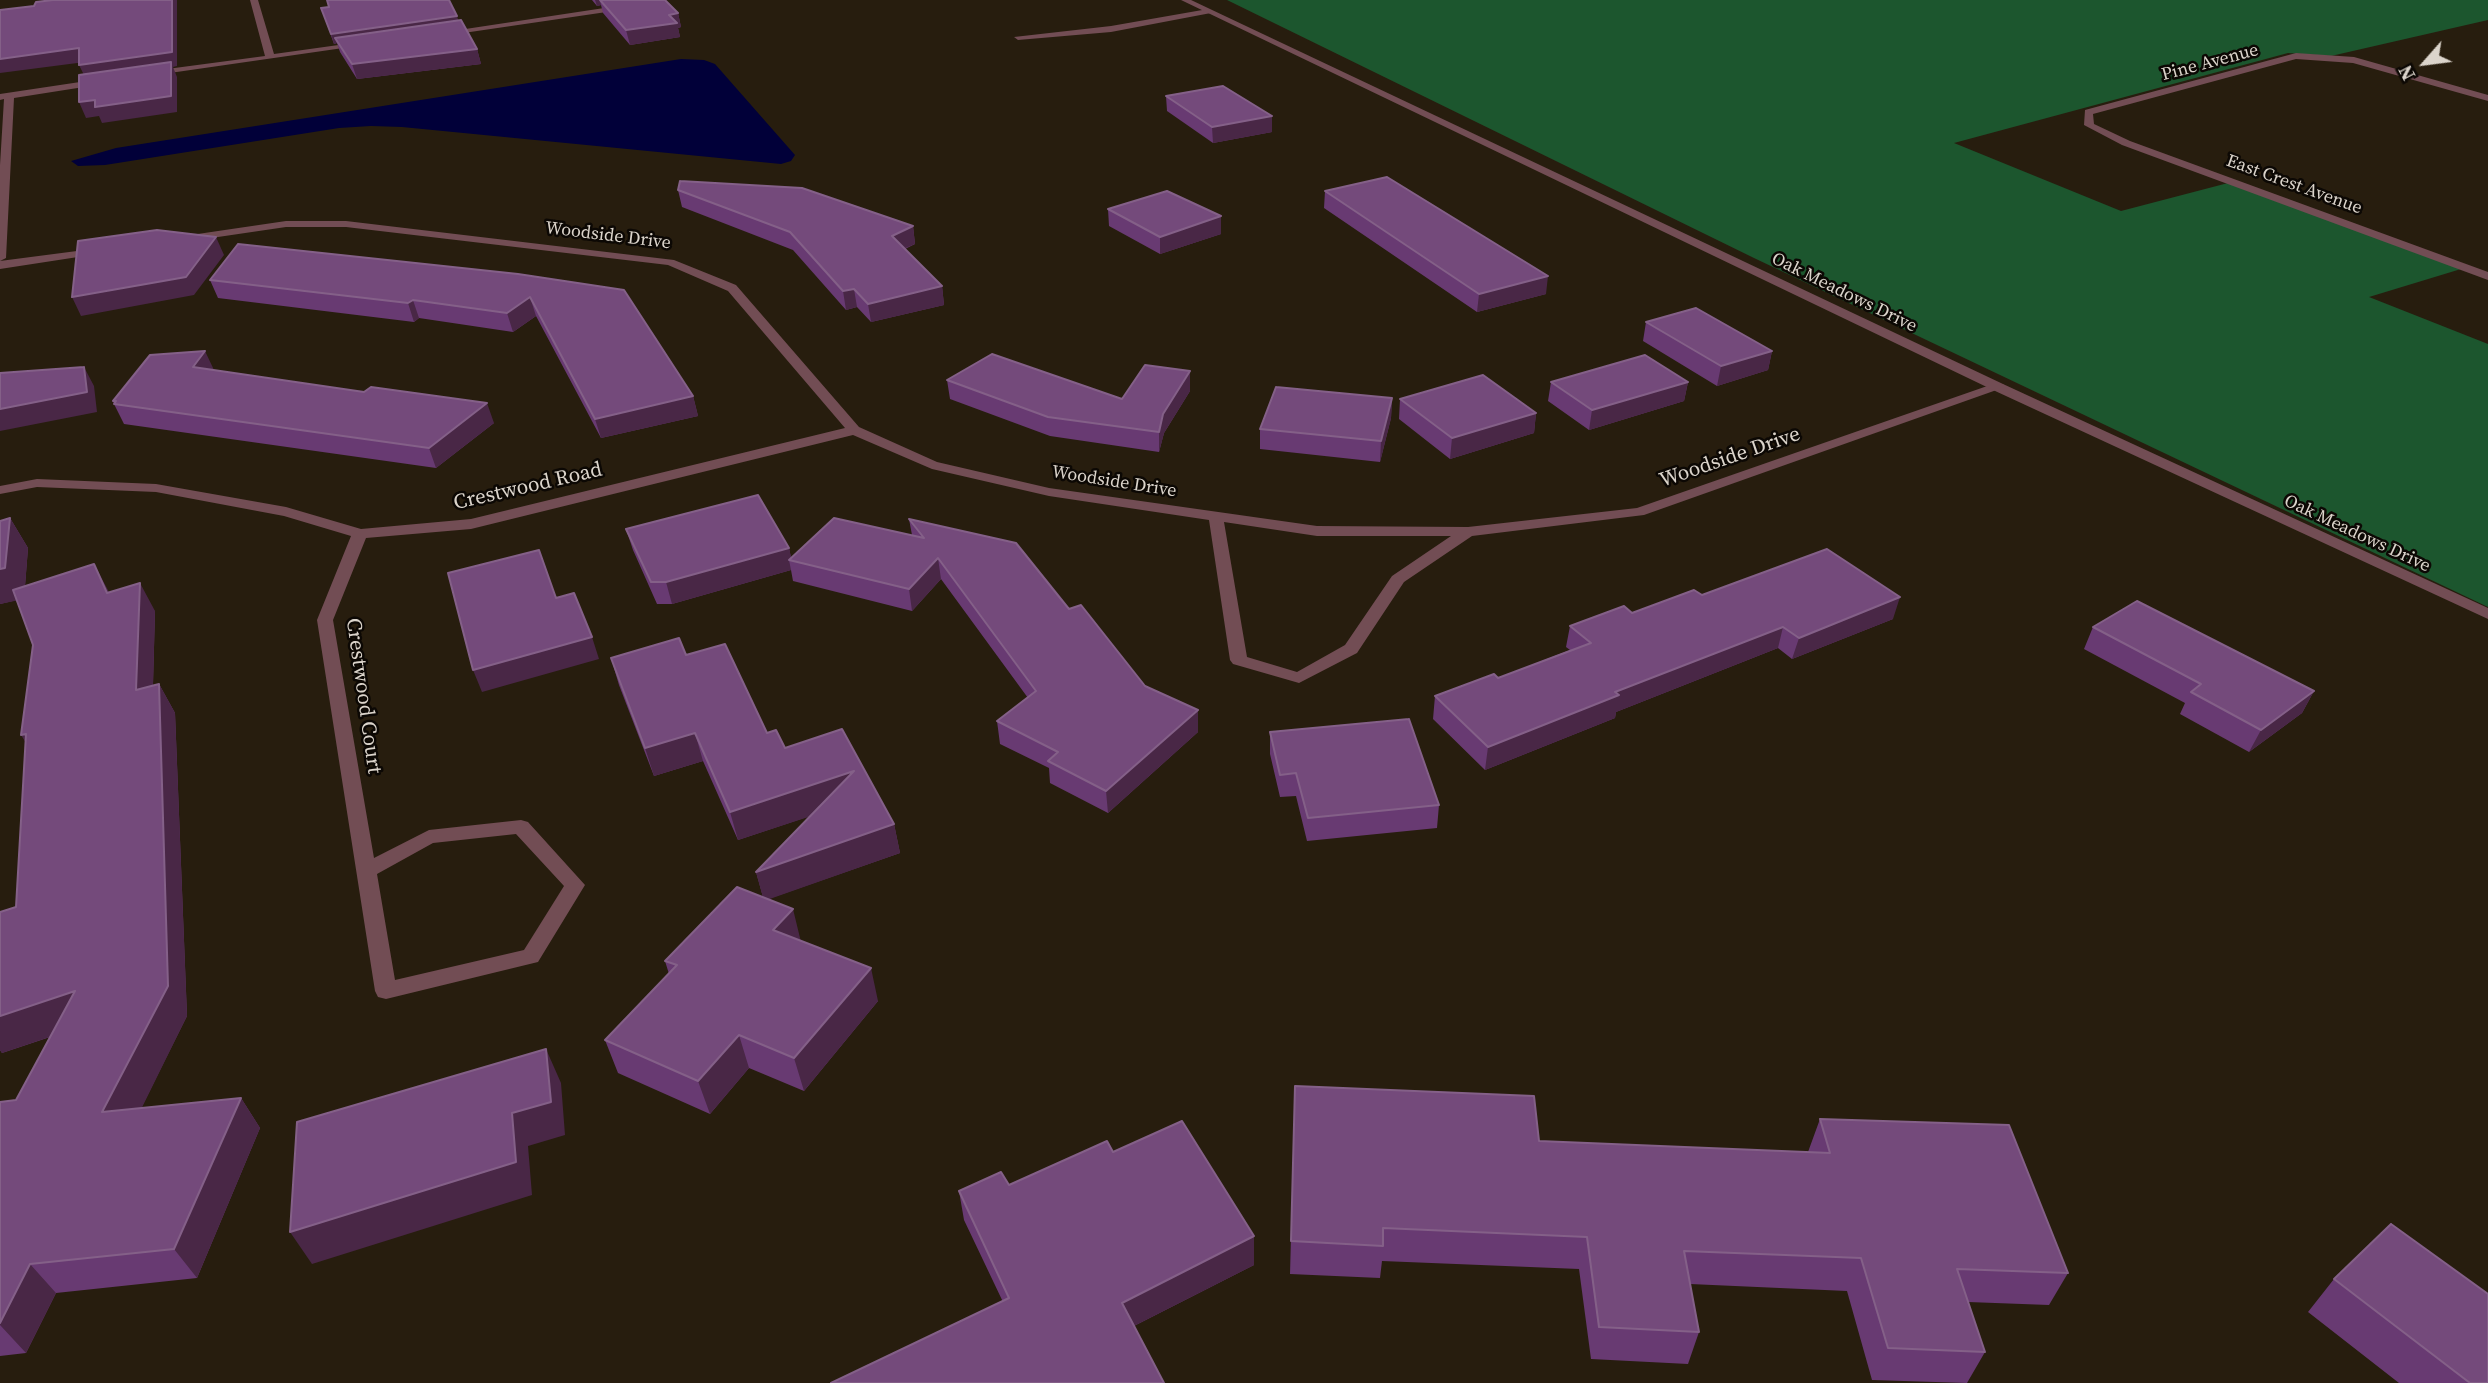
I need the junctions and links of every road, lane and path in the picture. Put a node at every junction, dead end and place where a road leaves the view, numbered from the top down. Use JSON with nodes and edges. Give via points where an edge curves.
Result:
{"nodes":[{"id":1,"x":254,"y":0,"type":"edge"},
{"id":2,"x":1185,"y":0,"type":"edge"},
{"id":3,"x":632,"y":6,"type":"edge"},
{"id":4,"x":1208,"y":11,"type":"junction"},
{"id":5,"x":431,"y":35,"type":"edge"},
{"id":6,"x":1018,"y":37,"type":"dead end"},
{"id":7,"x":377,"y":42,"type":"edge"},
{"id":8,"x":270,"y":57,"type":"junction"},
{"id":9,"x":137,"y":77,"type":"edge"},
{"id":10,"x":110,"y":81,"type":"edge"},
{"id":11,"x":5,"y":96,"type":"edge"},
{"id":12,"x":2488,"y":98,"type":"edge"},
{"id":13,"x":2089,"y":125,"type":"joint"},
{"id":14,"x":164,"y":242,"type":"edge"},
{"id":15,"x":109,"y":249,"type":"edge"},
{"id":16,"x":0,"y":258,"type":"edge"},
{"id":17,"x":0,"y":265,"type":"edge"},
{"id":18,"x":2488,"y":276,"type":"edge"},
{"id":19,"x":1997,"y":387,"type":"junction"},
{"id":20,"x":854,"y":430,"type":"junction"},
{"id":21,"x":0,"y":490,"type":"edge"},
{"id":22,"x":1216,"y":517,"type":"junction"},
{"id":23,"x":1468,"y":532,"type":"junction"},
{"id":24,"x":360,"y":534,"type":"junction"},
{"id":25,"x":2488,"y":614,"type":"edge"},
{"id":26,"x":368,"y":870,"type":"junction"}],
"edges":[{"from":1,"to":8,"type":"street"},
{"from":2,"to":4,"type":"street","name":"Oak Meadows Drive"},
{"from":3,"to":5,"type":"street"},
{"from":4,"to":6,"type":"street","via":[[1111,29]]},
{"from":4,"to":19,"type":"street","name":"Oak Meadows Drive"},
{"from":7,"to":8,"type":"street"},
{"from":8,"to":9,"type":"street"},
{"from":10,"to":11,"type":"street"},
{"from":11,"to":16,"type":"street"},
{"from":12,"to":13,"type":"street","name":"Pine Avenue","via":[[2354,60],[2296,56],[2088,111]]},
{"from":13,"to":18,"type":"street","name":"East Crest Avenue","via":[[2126,143]]},
{"from":14,"to":20,"type":"street","name":"Woodside Drive","via":[[286,224],[346,225],[670,262],[732,288]]},
{"from":15,"to":17,"type":"street"},
{"from":19,"to":23,"type":"street","name":"Woodside Drive","via":[[1639,512]]},
{"from":19,"to":25,"type":"street","name":"Oak Meadows Drive"},
{"from":20,"to":22,"type":"street","name":"Woodside Drive","via":[[945,468],[1049,492]]},
{"from":20,"to":24,"type":"street","name":"Crestwood Road","via":[[471,524]]},
{"from":21,"to":24,"type":"street","name":"Crestwood Road","via":[[37,482],[156,488],[286,512]]},
{"from":22,"to":23,"type":"street","name":"Woodside Drive","via":[[1317,531]]},
{"from":22,"to":23,"type":"street","name":"Woodside Drive","via":[[1239,660],[1299,678],[1351,649],[1398,579]]},
{"from":24,"to":26,"type":"street","name":"Crestwood Court","via":[[325,620]]},
{"from":26,"to":26,"type":"street","name":"Crestwood Court","via":[[386,991],[531,956],[575,885],[521,827],[429,837]]}]}
